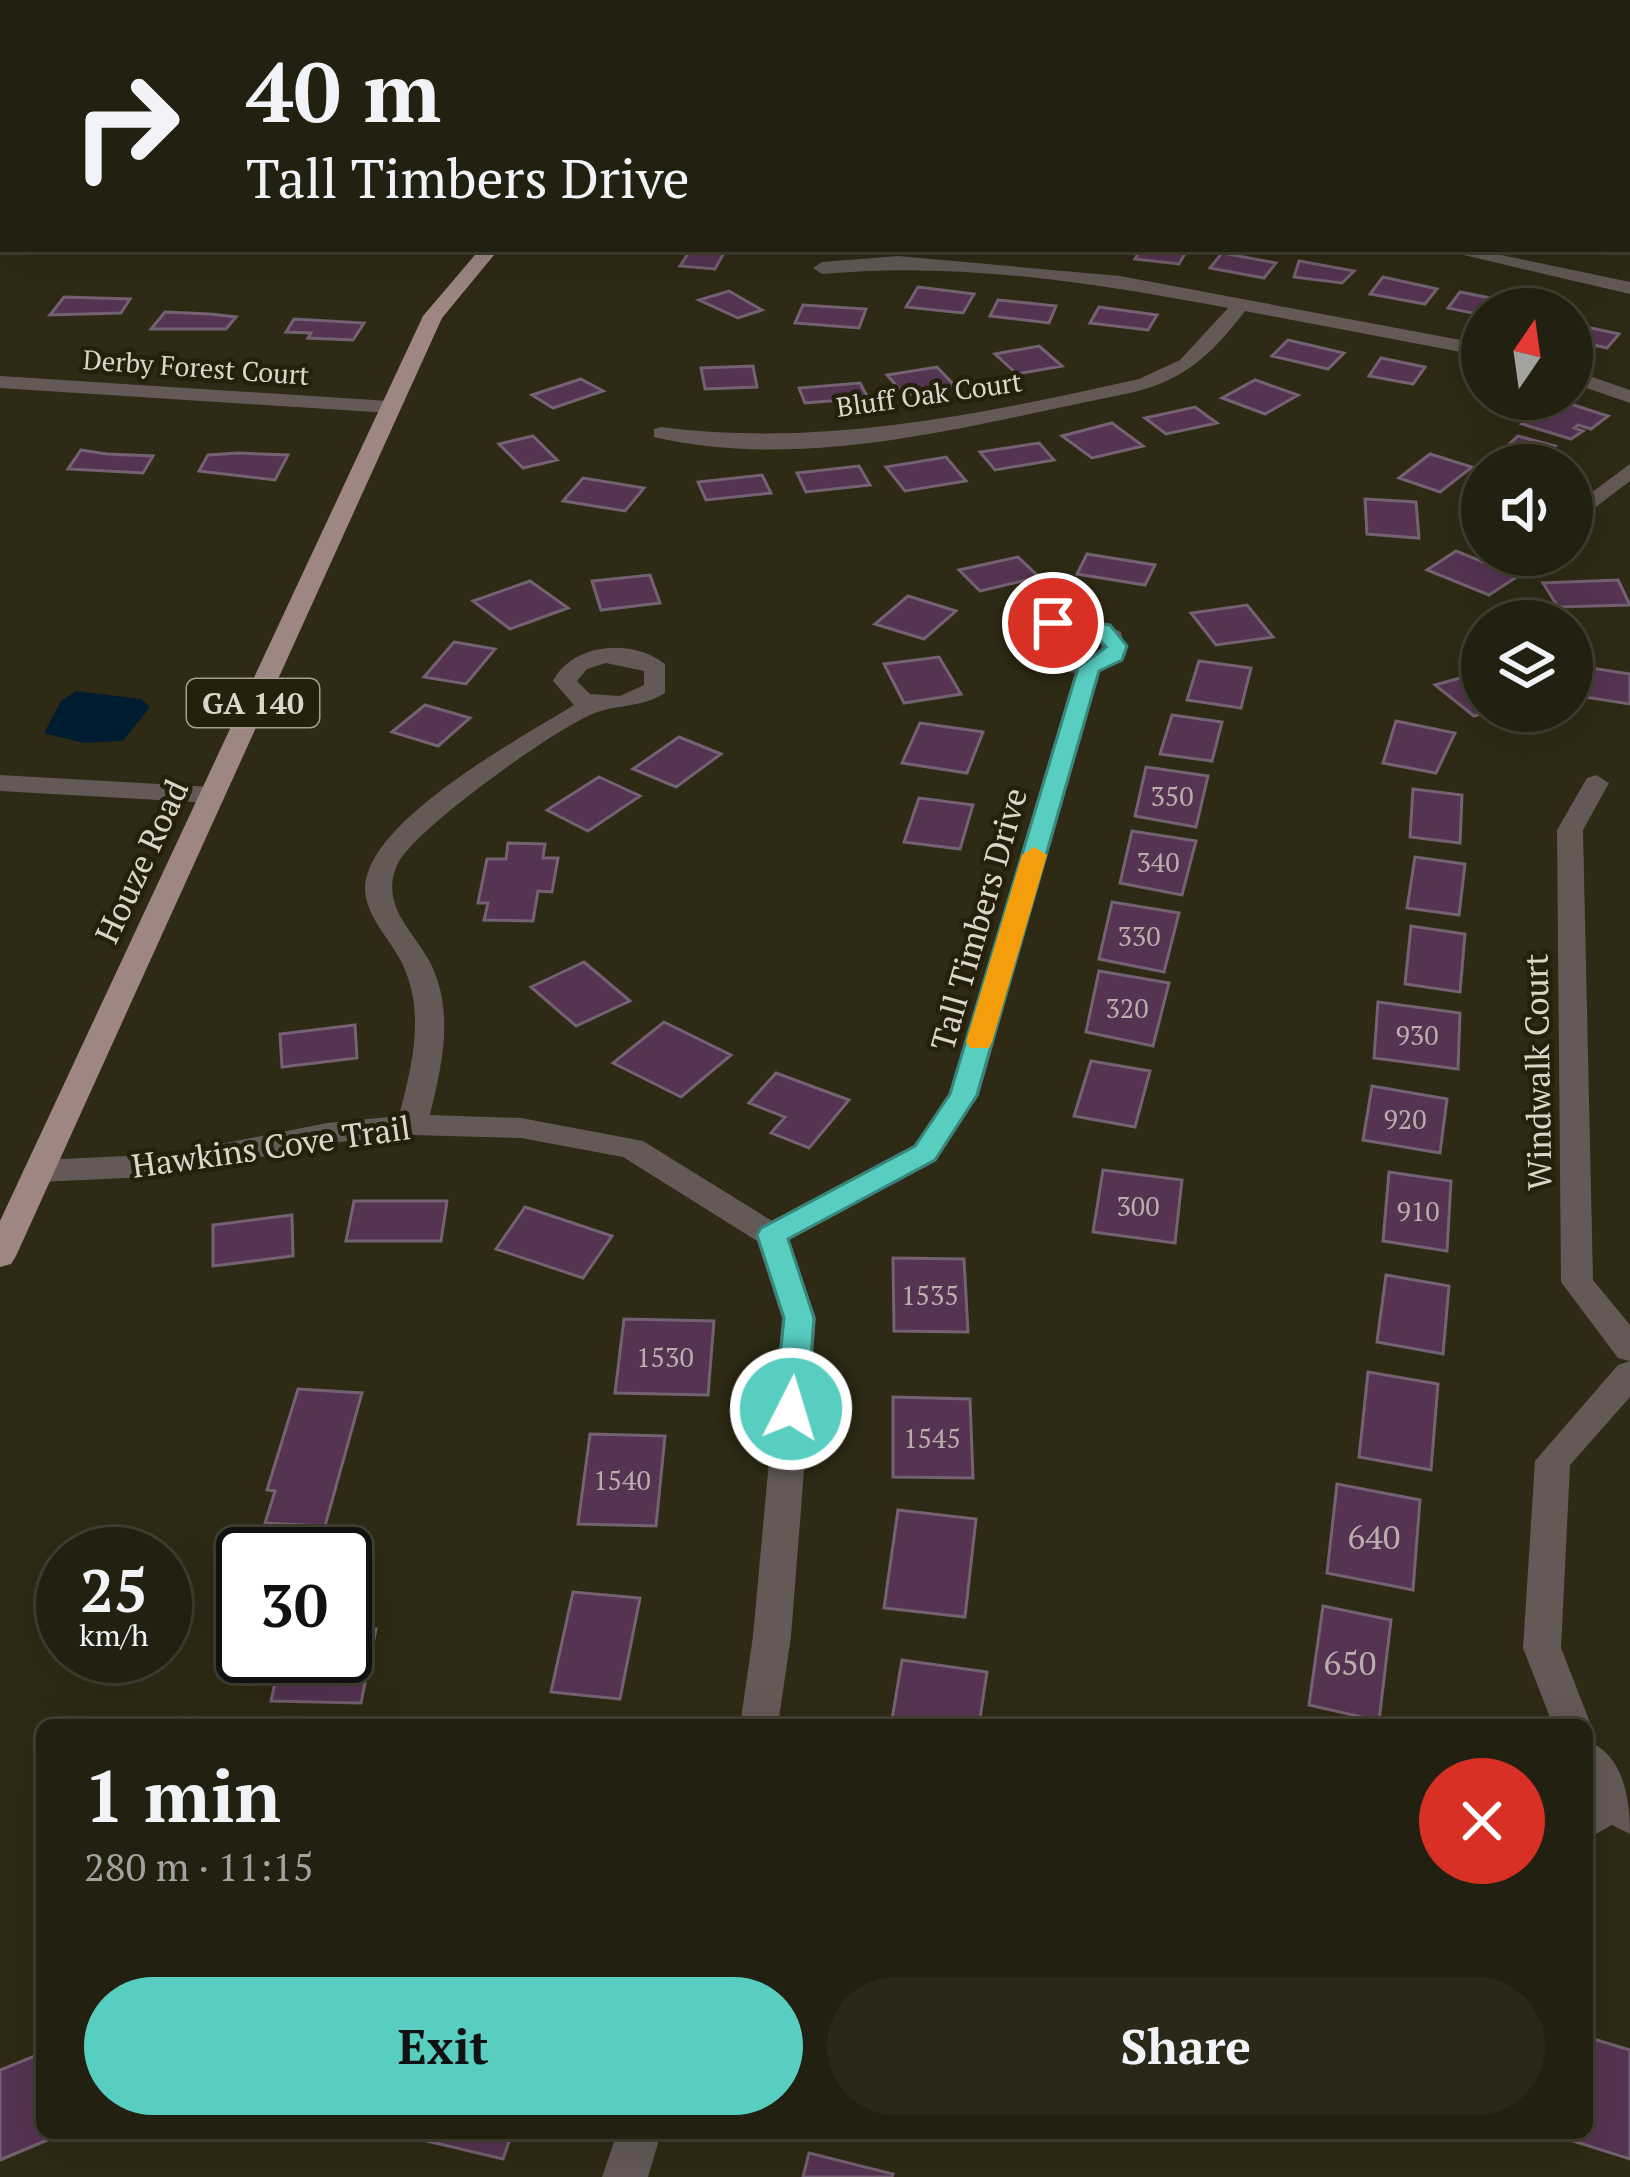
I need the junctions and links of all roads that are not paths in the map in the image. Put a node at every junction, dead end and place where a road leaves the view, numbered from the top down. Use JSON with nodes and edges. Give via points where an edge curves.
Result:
{"nodes":[{"id":1,"x":487,"y":252,"type":"edge"},
{"id":2,"x":1462,"y":252,"type":"edge"},
{"id":3,"x":822,"y":268,"type":"dead end"},
{"id":4,"x":1630,"y":288,"type":"edge"},
{"id":5,"x":1243,"y":302,"type":"junction"},
{"id":6,"x":1461,"y":346,"type":"edge"},
{"id":7,"x":0,"y":382,"type":"edge"},
{"id":8,"x":1593,"y":384,"type":"edge"},
{"id":9,"x":1630,"y":397,"type":"edge"},
{"id":10,"x":389,"y":406,"type":"junction"},
{"id":11,"x":661,"y":434,"type":"dead end"},
{"id":12,"x":1630,"y":470,"type":"edge"},
{"id":13,"x":1593,"y":501,"type":"edge"},
{"id":14,"x":1089,"y":668,"type":"dead end"},
{"id":15,"x":594,"y":703,"type":"dead end"},
{"id":16,"x":0,"y":783,"type":"edge"},
{"id":17,"x":1596,"y":783,"type":"dead end"},
{"id":18,"x":211,"y":795,"type":"junction"},
{"id":19,"x":412,"y":1125,"type":"junction"},
{"id":20,"x":39,"y":1171,"type":"junction"},
{"id":21,"x":772,"y":1235,"type":"junction"},
{"id":22,"x":0,"y":1256,"type":"edge"},
{"id":23,"x":1630,"y":1349,"type":"edge"},
{"id":24,"x":1630,"y":1374,"type":"edge"},
{"id":25,"x":761,"y":1719,"type":"edge"},
{"id":26,"x":1570,"y":1719,"type":"edge"},
{"id":27,"x":1593,"y":1772,"type":"edge"},
{"id":28,"x":1610,"y":1812,"type":"edge"},
{"id":29,"x":637,"y":2139,"type":"edge"},
{"id":30,"x":625,"y":2177,"type":"edge"}],
"edges":[{"from":1,"to":10,"type":"main road","name":"Houze Road","number":"GA 140","via":[[433,316]]},
{"from":2,"to":4,"type":"street"},
{"from":3,"to":5,"type":"street","via":[[898,261]]},
{"from":5,"to":6,"type":"street"},
{"from":5,"to":11,"type":"street","name":"Bluff Oak Court","via":[[1196,359],[1162,378],[980,419],[820,437],[717,444]]},
{"from":7,"to":10,"type":"street","name":"Derby Forest Court"},
{"from":8,"to":9,"type":"street"},
{"from":10,"to":18,"type":"main road","name":"Houze Road","number":"GA 140"},
{"from":12,"to":13,"type":"street"},
{"from":14,"to":21,"type":"street","name":"Tall Timbers Drive","via":[[964,1095],[925,1153]]},
{"from":15,"to":19,"type":"street","via":[[435,807],[386,854],[380,906],[420,970],[435,1033]]},
{"from":16,"to":18,"type":"street"},
{"from":17,"to":23,"type":"street","name":"Windwalk Court","via":[[1570,830],[1577,1282]]},
{"from":18,"to":20,"type":"main road","name":"Houze Road","number":"GA 140"},
{"from":19,"to":20,"type":"street","name":"Hawkins Cove Trail","via":[[170,1165]]},
{"from":19,"to":21,"type":"street","name":"Hawkins Cove Trail","via":[[521,1128],[632,1148]]},
{"from":20,"to":22,"type":"main road","name":"Houze Road","number":"GA 140"},
{"from":21,"to":25,"type":"street","via":[[799,1318]]},
{"from":24,"to":26,"type":"street","via":[[1553,1461],[1542,1648]]},
{"from":27,"to":28,"type":"street"},
{"from":29,"to":30,"type":"street"}]}
